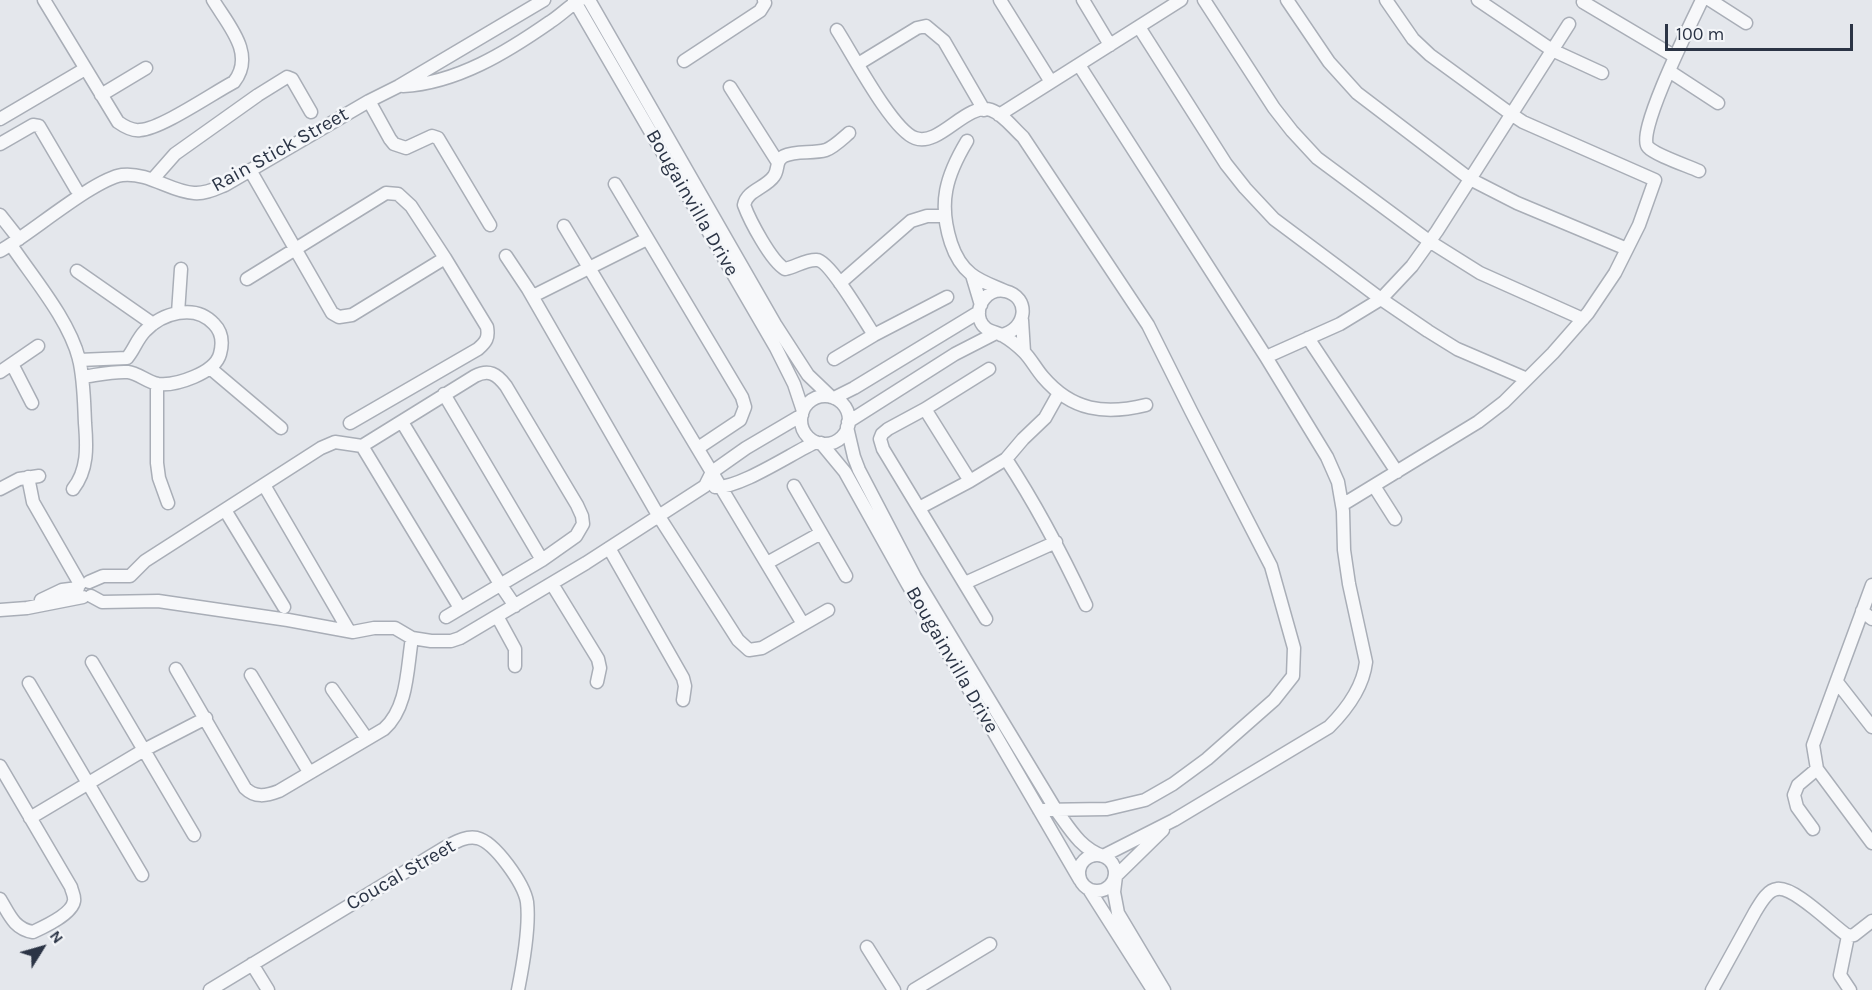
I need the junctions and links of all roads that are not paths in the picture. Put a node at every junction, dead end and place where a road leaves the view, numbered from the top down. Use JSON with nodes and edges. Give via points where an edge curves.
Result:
{"nodes":[{"id":1,"x":44,"y":0,"type":"edge"},
{"id":2,"x":213,"y":0,"type":"edge"},
{"id":3,"x":544,"y":0,"type":"edge"},
{"id":4,"x":589,"y":0,"type":"edge"},
{"id":5,"x":764,"y":0,"type":"edge"},
{"id":6,"x":1000,"y":0,"type":"edge"},
{"id":7,"x":1083,"y":0,"type":"edge"},
{"id":8,"x":1181,"y":0,"type":"edge"},
{"id":9,"x":1204,"y":0,"type":"edge"},
{"id":10,"x":1287,"y":0,"type":"edge"},
{"id":11,"x":1386,"y":0,"type":"edge"},
{"id":12,"x":1478,"y":0,"type":"edge"},
{"id":13,"x":1702,"y":0,"type":"edge"},
{"id":14,"x":1710,"y":0,"type":"edge"},
{"id":15,"x":576,"y":1,"type":"edge"},
{"id":16,"x":1166,"y":4,"type":"edge"},
{"id":17,"x":1582,"y":4,"type":"edge"},
{"id":18,"x":1746,"y":23,"type":"dead end"},
{"id":19,"x":1569,"y":24,"type":"dead end"},
{"id":20,"x":1139,"y":27,"type":"junction"},
{"id":21,"x":837,"y":30,"type":"dead end"},
{"id":22,"x":1110,"y":45,"type":"junction"},
{"id":23,"x":1552,"y":50,"type":"junction"},
{"id":24,"x":1674,"y":56,"type":"junction"},
{"id":25,"x":684,"y":61,"type":"dead end"},
{"id":26,"x":858,"y":64,"type":"junction"},
{"id":27,"x":1079,"y":64,"type":"junction"},
{"id":28,"x":146,"y":68,"type":"dead end"},
{"id":29,"x":85,"y":69,"type":"junction"},
{"id":30,"x":1669,"y":71,"type":"junction"},
{"id":31,"x":1602,"y":73,"type":"dead end"},
{"id":32,"x":1051,"y":82,"type":"junction"},
{"id":33,"x":399,"y":86,"type":"junction"},
{"id":34,"x":730,"y":87,"type":"dead end"},
{"id":35,"x":101,"y":95,"type":"junction"},
{"id":36,"x":369,"y":101,"type":"junction"},
{"id":37,"x":1718,"y":103,"type":"dead end"},
{"id":38,"x":984,"y":110,"type":"junction"},
{"id":39,"x":311,"y":112,"type":"dead end"},
{"id":40,"x":1511,"y":114,"type":"junction"},
{"id":41,"x":999,"y":115,"type":"junction"},
{"id":42,"x":0,"y":119,"type":"edge"},
{"id":43,"x":849,"y":133,"type":"dead end"},
{"id":44,"x":967,"y":141,"type":"dead end"},
{"id":45,"x":0,"y":144,"type":"edge"},
{"id":46,"x":777,"y":161,"type":"junction"},
{"id":47,"x":250,"y":170,"type":"junction"},
{"id":48,"x":1699,"y":171,"type":"dead end"},
{"id":49,"x":153,"y":179,"type":"junction"},
{"id":50,"x":1470,"y":179,"type":"junction"},
{"id":51,"x":615,"y":184,"type":"dead end"},
{"id":52,"x":76,"y":189,"type":"dead end"},
{"id":53,"x":0,"y":216,"type":"edge"},
{"id":54,"x":944,"y":216,"type":"junction"},
{"id":55,"x":490,"y":225,"type":"dead end"},
{"id":56,"x":564,"y":226,"type":"dead end"},
{"id":57,"x":647,"y":239,"type":"junction"},
{"id":58,"x":1429,"y":241,"type":"junction"},
{"id":59,"x":10,"y":245,"type":"edge"},
{"id":60,"x":1627,"y":249,"type":"junction"},
{"id":61,"x":295,"y":250,"type":"junction"},
{"id":62,"x":506,"y":255,"type":"dead end"},
{"id":63,"x":445,"y":258,"type":"junction"},
{"id":64,"x":589,"y":268,"type":"junction"},
{"id":65,"x":181,"y":269,"type":"dead end"},
{"id":66,"x":77,"y":271,"type":"dead end"},
{"id":67,"x":972,"y":275,"type":"junction"},
{"id":68,"x":247,"y":279,"type":"dead end"},
{"id":69,"x":840,"y":283,"type":"junction"},
{"id":70,"x":1005,"y":291,"type":"junction"},
{"id":71,"x":533,"y":296,"type":"junction"},
{"id":72,"x":947,"y":297,"type":"dead end"},
{"id":73,"x":1380,"y":299,"type":"junction"},
{"id":74,"x":980,"y":308,"type":"junction"},
{"id":75,"x":178,"y":313,"type":"junction"},
{"id":76,"x":1582,"y":319,"type":"junction"},
{"id":77,"x":1022,"y":320,"type":"junction"},
{"id":78,"x":153,"y":324,"type":"junction"},
{"id":79,"x":997,"y":334,"type":"junction"},
{"id":80,"x":874,"y":335,"type":"junction"},
{"id":81,"x":1308,"y":338,"type":"junction"},
{"id":82,"x":38,"y":346,"type":"dead end"},
{"id":83,"x":1024,"y":352,"type":"junction"},
{"id":84,"x":1266,"y":357,"type":"junction"},
{"id":85,"x":834,"y":359,"type":"dead end"},
{"id":86,"x":79,"y":360,"type":"junction"},
{"id":87,"x":98,"y":360,"type":"junction"},
{"id":88,"x":12,"y":364,"type":"junction"},
{"id":89,"x":210,"y":368,"type":"junction"},
{"id":90,"x":989,"y":369,"type":"dead end"},
{"id":91,"x":0,"y":372,"type":"edge"},
{"id":92,"x":100,"y":375,"type":"junction"},
{"id":93,"x":82,"y":377,"type":"junction"},
{"id":94,"x":1527,"y":379,"type":"junction"},
{"id":95,"x":157,"y":384,"type":"junction"},
{"id":96,"x":1059,"y":393,"type":"junction"},
{"id":97,"x":444,"y":394,"type":"junction"},
{"id":98,"x":832,"y":398,"type":"junction"},
{"id":99,"x":32,"y":403,"type":"dead end"},
{"id":100,"x":1146,"y":405,"type":"dead end"},
{"id":101,"x":925,"y":409,"type":"junction"},
{"id":102,"x":802,"y":413,"type":"junction"},
{"id":103,"x":402,"y":422,"type":"junction"},
{"id":104,"x":350,"y":423,"type":"dead end"},
{"id":105,"x":848,"y":425,"type":"junction"},
{"id":106,"x":280,"y":428,"type":"dead end"},
{"id":107,"x":818,"y":442,"type":"junction"},
{"id":108,"x":362,"y":446,"type":"junction"},
{"id":109,"x":698,"y":448,"type":"junction"},
{"id":110,"x":1006,"y":459,"type":"junction"},
{"id":111,"x":1397,"y":471,"type":"junction"},
{"id":112,"x":712,"y":472,"type":"junction"},
{"id":113,"x":970,"y":481,"type":"junction"},
{"id":114,"x":264,"y":485,"type":"junction"},
{"id":115,"x":705,"y":486,"type":"junction"},
{"id":116,"x":794,"y":486,"type":"dead end"},
{"id":117,"x":1374,"y":486,"type":"junction"},
{"id":118,"x":720,"y":487,"type":"junction"},
{"id":119,"x":0,"y":489,"type":"edge"},
{"id":120,"x":73,"y":489,"type":"dead end"},
{"id":121,"x":168,"y":503,"type":"dead end"},
{"id":122,"x":1342,"y":505,"type":"junction"},
{"id":123,"x":919,"y":508,"type":"junction"},
{"id":124,"x":225,"y":510,"type":"junction"},
{"id":125,"x":658,"y":515,"type":"junction"},
{"id":126,"x":1395,"y":519,"type":"dead end"},
{"id":127,"x":821,"y":532,"type":"junction"},
{"id":128,"x":1056,"y":542,"type":"junction"},
{"id":129,"x":609,"y":548,"type":"junction"},
{"id":130,"x":542,"y":560,"type":"junction"},
{"id":131,"x":767,"y":563,"type":"junction"},
{"id":132,"x":846,"y":576,"type":"dead end"},
{"id":133,"x":965,"y":583,"type":"junction"},
{"id":134,"x":552,"y":584,"type":"junction"},
{"id":135,"x":500,"y":585,"type":"junction"},
{"id":136,"x":1872,"y":585,"type":"edge"},
{"id":137,"x":84,"y":589,"type":"junction"},
{"id":138,"x":1086,"y":605,"type":"dead end"},
{"id":139,"x":515,"y":606,"type":"junction"},
{"id":140,"x":284,"y":607,"type":"dead end"},
{"id":141,"x":460,"y":608,"type":"junction"},
{"id":142,"x":0,"y":610,"type":"edge"},
{"id":143,"x":828,"y":610,"type":"dead end"},
{"id":144,"x":1867,"y":615,"type":"edge"},
{"id":145,"x":446,"y":616,"type":"dead end"},
{"id":146,"x":497,"y":616,"type":"junction"},
{"id":147,"x":986,"y":619,"type":"dead end"},
{"id":148,"x":803,"y":624,"type":"junction"},
{"id":149,"x":350,"y":631,"type":"junction"},
{"id":150,"x":412,"y":638,"type":"junction"},
{"id":151,"x":92,"y":662,"type":"dead end"},
{"id":152,"x":515,"y":666,"type":"dead end"},
{"id":153,"x":176,"y":669,"type":"dead end"},
{"id":154,"x":251,"y":675,"type":"dead end"},
{"id":155,"x":597,"y":682,"type":"dead end"},
{"id":156,"x":1837,"y":682,"type":"junction"},
{"id":157,"x":29,"y":683,"type":"dead end"},
{"id":158,"x":332,"y":689,"type":"dead end"},
{"id":159,"x":683,"y":700,"type":"dead end"},
{"id":160,"x":206,"y":718,"type":"junction"},
{"id":161,"x":1872,"y":727,"type":"edge"},
{"id":162,"x":367,"y":739,"type":"junction"},
{"id":163,"x":144,"y":750,"type":"junction"},
{"id":164,"x":0,"y":766,"type":"edge"},
{"id":165,"x":1818,"y":769,"type":"junction"},
{"id":166,"x":309,"y":772,"type":"junction"},
{"id":167,"x":88,"y":784,"type":"junction"},
{"id":168,"x":1039,"y":810,"type":"junction"},
{"id":169,"x":1056,"y":810,"type":"junction"},
{"id":170,"x":30,"y":818,"type":"junction"},
{"id":171,"x":1174,"y":820,"type":"junction"},
{"id":172,"x":1813,"y":829,"type":"dead end"},
{"id":173,"x":194,"y":835,"type":"dead end"},
{"id":174,"x":1872,"y":843,"type":"edge"},
{"id":175,"x":1103,"y":856,"type":"junction"},
{"id":176,"x":142,"y":875,"type":"dead end"},
{"id":177,"x":1116,"y":876,"type":"junction"},
{"id":178,"x":1080,"y":880,"type":"junction"},
{"id":179,"x":1090,"y":891,"type":"junction"},
{"id":180,"x":0,"y":899,"type":"edge"},
{"id":181,"x":1872,"y":921,"type":"edge"},
{"id":182,"x":1848,"y":936,"type":"junction"},
{"id":183,"x":990,"y":944,"type":"dead end"},
{"id":184,"x":867,"y":947,"type":"dead end"},
{"id":185,"x":252,"y":964,"type":"junction"},
{"id":186,"x":210,"y":990,"type":"edge"},
{"id":187,"x":268,"y":990,"type":"edge"},
{"id":188,"x":518,"y":990,"type":"edge"},
{"id":189,"x":894,"y":990,"type":"edge"},
{"id":190,"x":914,"y":990,"type":"edge"},
{"id":191,"x":1153,"y":990,"type":"edge"},
{"id":192,"x":1164,"y":990,"type":"edge"},
{"id":193,"x":1712,"y":990,"type":"edge"},
{"id":194,"x":1850,"y":990,"type":"edge"}],
"edges":[{"from":1,"to":29,"type":"street"},
{"from":2,"to":35,"type":"street","via":[[243,51],[244,62],[234,81],[156,126],[140,130],[128,129],[118,122]]},
{"from":3,"to":33,"type":"street","name":"Rain Stick Street"},
{"from":4,"to":98,"type":"street","name":"Bougainvilla Drive","via":[[775,324],[808,375]]},
{"from":5,"to":25,"type":"street","via":[[760,11]]},
{"from":6,"to":32,"type":"street"},
{"from":7,"to":22,"type":"street"},
{"from":8,"to":16,"type":"street"},
{"from":9,"to":58,"type":"street","via":[[1261,88],[1317,158]]},
{"from":10,"to":50,"type":"street","via":[[1329,62],[1357,93]]},
{"from":11,"to":40,"type":"street","via":[[1413,39],[1430,55]]},
{"from":12,"to":23,"type":"street"},
{"from":13,"to":24,"type":"street"},
{"from":14,"to":18,"type":"street"},
{"from":15,"to":33,"type":"street","name":"Rain Stick Street","via":[[504,53],[453,76]]},
{"from":15,"to":102,"type":"street","name":"Bougainvilla Drive","via":[[776,348],[794,384]]},
{"from":16,"to":20,"type":"street"},
{"from":17,"to":24,"type":"street"},
{"from":19,"to":23,"type":"street"},
{"from":20,"to":22,"type":"street"},
{"from":20,"to":73,"type":"street","via":[[1245,188],[1274,219]]},
{"from":21,"to":26,"type":"street"},
{"from":22,"to":27,"type":"street"},
{"from":23,"to":31,"type":"street"},
{"from":23,"to":40,"type":"street"},
{"from":24,"to":30,"type":"street"},
{"from":26,"to":38,"type":"street","via":[[901,129],[914,138],[934,136]]},
{"from":26,"to":38,"type":"street","via":[[926,26],[944,41]]},
{"from":27,"to":32,"type":"street"},
{"from":27,"to":84,"type":"street"},
{"from":28,"to":35,"type":"street"},
{"from":29,"to":35,"type":"street"},
{"from":29,"to":42,"type":"street"},
{"from":30,"to":37,"type":"street"},
{"from":30,"to":48,"type":"street","via":[[1648,125],[1646,144],[1649,149]]},
{"from":32,"to":41,"type":"street"},
{"from":33,"to":36,"type":"street","name":"Rain Stick Street"},
{"from":34,"to":46,"type":"street"},
{"from":36,"to":47,"type":"street","name":"Rain Stick Street"},
{"from":36,"to":55,"type":"street","via":[[394,144],[406,148],[432,136],[438,138]]},
{"from":38,"to":41,"type":"street"},
{"from":39,"to":49,"type":"street","via":[[287,77],[175,154]]},
{"from":40,"to":50,"type":"street"},
{"from":40,"to":60,"type":"street","via":[[1655,180]]},
{"from":41,"to":169,"type":"street","via":[[1023,137],[1148,325],[1271,566],[1294,648],[1293,676],[1274,700],[1208,759],[1173,784],[1145,800],[1107,809]]},
{"from":43,"to":46,"type":"street","via":[[826,150],[788,154]]},
{"from":44,"to":54,"type":"street","via":[[948,179]]},
{"from":45,"to":52,"type":"street","via":[[39,126]]},
{"from":46,"to":69,"type":"street","via":[[772,178],[745,200],[746,211],[780,266],[785,269],[817,260]]},
{"from":47,"to":49,"type":"street","name":"Rain Stick Street","via":[[225,185],[191,194]]},
{"from":47,"to":61,"type":"street"},
{"from":49,"to":59,"type":"street","name":"Rain Stick Street","via":[[115,177]]},
{"from":50,"to":58,"type":"street"},
{"from":50,"to":60,"type":"street"},
{"from":51,"to":57,"type":"street"},
{"from":53,"to":59,"type":"street"},
{"from":54,"to":67,"type":"street","via":[[954,251]]},
{"from":54,"to":69,"type":"street","via":[[911,221]]},
{"from":56,"to":64,"type":"street"},
{"from":57,"to":64,"type":"street"},
{"from":57,"to":109,"type":"street","via":[[745,407],[740,420]]},
{"from":58,"to":73,"type":"street","via":[[1412,266]]},
{"from":58,"to":76,"type":"street","via":[[1480,273]]},
{"from":59,"to":86,"type":"street","via":[[57,314]]},
{"from":60,"to":76,"type":"street"},
{"from":61,"to":63,"type":"street","via":[[375,199],[391,193],[411,206]]},
{"from":61,"to":63,"type":"street","via":[[332,313],[339,317],[352,315]]},
{"from":61,"to":68,"type":"street"},
{"from":62,"to":71,"type":"street"},
{"from":63,"to":104,"type":"street","via":[[487,327],[489,335],[485,342]]},
{"from":64,"to":71,"type":"street"},
{"from":64,"to":109,"type":"street"},
{"from":65,"to":75,"type":"street"},
{"from":66,"to":78,"type":"street"},
{"from":67,"to":70,"type":"street"},
{"from":67,"to":74,"type":"street"},
{"from":69,"to":80,"type":"street"},
{"from":70,"to":74,"type":"street","via":[[990,294]]},
{"from":70,"to":77,"type":"street","via":[[1018,299]]},
{"from":71,"to":125,"type":"street"},
{"from":72,"to":80,"type":"street"},
{"from":73,"to":81,"type":"street"},
{"from":73,"to":94,"type":"street","via":[[1457,349]]},
{"from":74,"to":79,"type":"street","via":[[983,326]]},
{"from":74,"to":98,"type":"street"},
{"from":75,"to":78,"type":"street"},
{"from":75,"to":89,"type":"street","via":[[195,313],[216,325],[221,351]]},
{"from":76,"to":94,"type":"street"},
{"from":77,"to":79,"type":"street","via":[[1014,331]]},
{"from":77,"to":83,"type":"street"},
{"from":78,"to":87,"type":"street","via":[[127,358]]},
{"from":79,"to":83,"type":"street"},
{"from":79,"to":105,"type":"street","via":[[955,354]]},
{"from":80,"to":85,"type":"street"},
{"from":81,"to":84,"type":"street"},
{"from":81,"to":111,"type":"street"},
{"from":82,"to":88,"type":"street"},
{"from":83,"to":96,"type":"street"},
{"from":84,"to":122,"type":"street","via":[[1327,457],[1338,482]]},
{"from":86,"to":87,"type":"street"},
{"from":86,"to":93,"type":"street"},
{"from":87,"to":92,"type":"street"},
{"from":88,"to":91,"type":"street"},
{"from":88,"to":99,"type":"street"},
{"from":89,"to":95,"type":"street","via":[[185,380]]},
{"from":89,"to":106,"type":"street"},
{"from":90,"to":101,"type":"street"},
{"from":92,"to":93,"type":"street"},
{"from":92,"to":95,"type":"street","via":[[128,372]]},
{"from":93,"to":120,"type":"street","via":[[85,464]]},
{"from":94,"to":111,"type":"street","via":[[1478,422]]},
{"from":95,"to":121,"type":"street","via":[[157,463]]},
{"from":96,"to":100,"type":"street","via":[[1093,409],[1122,411]]},
{"from":96,"to":110,"type":"street","via":[[1045,418]]},
{"from":97,"to":103,"type":"street"},
{"from":97,"to":130,"type":"street"},
{"from":97,"to":130,"type":"street","via":[[483,372],[495,374],[536,436],[577,506],[583,524],[576,536]]},
{"from":98,"to":102,"type":"street","via":[[811,400]]},
{"from":98,"to":105,"type":"street","name":"Bougainvilla Drive","via":[[845,408]]},
{"from":101,"to":113,"type":"street"},
{"from":101,"to":123,"type":"street","via":[[895,424],[880,439],[882,449]]},
{"from":102,"to":107,"type":"street","name":"Bougainvilla Drive","via":[[806,434]]},
{"from":102,"to":112,"type":"street"},
{"from":103,"to":108,"type":"street"},
{"from":103,"to":135,"type":"street"},
{"from":105,"to":107,"type":"street","via":[[840,438]]},
{"from":105,"to":169,"type":"street","name":"Bougainvilla Drive","via":[[859,470],[915,578]]},
{"from":107,"to":118,"type":"street","via":[[761,472]]},
{"from":107,"to":168,"type":"street","name":"Bougainvilla Drive","via":[[845,471]]},
{"from":108,"to":114,"type":"street","via":[[329,444]]},
{"from":108,"to":141,"type":"street"},
{"from":109,"to":112,"type":"street"},
{"from":110,"to":113,"type":"street"},
{"from":110,"to":128,"type":"street"},
{"from":111,"to":117,"type":"street"},
{"from":112,"to":115,"type":"street"},
{"from":112,"to":118,"type":"street"},
{"from":113,"to":123,"type":"street"},
{"from":114,"to":124,"type":"street"},
{"from":114,"to":149,"type":"street"},
{"from":115,"to":118,"type":"street"},
{"from":115,"to":125,"type":"street"},
{"from":116,"to":127,"type":"street"},
{"from":117,"to":122,"type":"street"},
{"from":117,"to":126,"type":"street"},
{"from":118,"to":131,"type":"street"},
{"from":119,"to":137,"type":"street","via":[[33,477],[33,502]]},
{"from":122,"to":171,"type":"street","via":[[1348,584],[1366,662],[1356,694],[1329,727]]},
{"from":123,"to":133,"type":"street"},
{"from":124,"to":137,"type":"street","via":[[145,561],[134,574],[103,576]]},
{"from":124,"to":140,"type":"street"},
{"from":125,"to":129,"type":"street"},
{"from":125,"to":148,"type":"street","via":[[749,650],[762,648]]},
{"from":127,"to":131,"type":"street"},
{"from":127,"to":132,"type":"street"},
{"from":128,"to":133,"type":"street"},
{"from":128,"to":138,"type":"street"},
{"from":129,"to":134,"type":"street"},
{"from":129,"to":159,"type":"street","via":[[683,678]]},
{"from":130,"to":135,"type":"street"},
{"from":131,"to":148,"type":"street"},
{"from":133,"to":147,"type":"street"},
{"from":134,"to":139,"type":"street"},
{"from":134,"to":155,"type":"street","via":[[598,659]]},
{"from":135,"to":139,"type":"street"},
{"from":135,"to":141,"type":"street"},
{"from":136,"to":144,"type":"street"},
{"from":137,"to":142,"type":"street","via":[[56,592],[27,608]]},
{"from":137,"to":149,"type":"street","via":[[102,602],[158,601]]},
{"from":139,"to":146,"type":"street"},
{"from":141,"to":145,"type":"street"},
{"from":143,"to":148,"type":"street"},
{"from":144,"to":156,"type":"street"},
{"from":146,"to":150,"type":"street","via":[[451,641]]},
{"from":146,"to":152,"type":"street","via":[[515,649]]},
{"from":149,"to":150,"type":"street","via":[[395,628]]},
{"from":150,"to":162,"type":"street","via":[[398,713],[392,722]]},
{"from":151,"to":163,"type":"street"},
{"from":153,"to":160,"type":"street"},
{"from":154,"to":166,"type":"street"},
{"from":156,"to":161,"type":"street"},
{"from":156,"to":165,"type":"street","via":[[1814,739]]},
{"from":157,"to":167,"type":"street"},
{"from":158,"to":162,"type":"street"},
{"from":160,"to":163,"type":"street"},
{"from":160,"to":166,"type":"street","via":[[249,793],[272,794]]},
{"from":162,"to":166,"type":"street"},
{"from":163,"to":167,"type":"street"},
{"from":163,"to":173,"type":"street"},
{"from":164,"to":170,"type":"street"},
{"from":165,"to":172,"type":"street","via":[[1798,785],[1794,795],[1797,807]]},
{"from":165,"to":174,"type":"street"},
{"from":167,"to":170,"type":"street"},
{"from":167,"to":176,"type":"street"},
{"from":168,"to":169,"type":"street"},
{"from":168,"to":178,"type":"street","name":"Bougainvilla Drive"},
{"from":169,"to":175,"type":"street","name":"Bougainvilla Drive","via":[[1084,847]]},
{"from":170,"to":180,"type":"street","via":[[71,887],[73,904],[33,932],[15,924]]},
{"from":171,"to":175,"type":"street"},
{"from":171,"to":177,"type":"street"},
{"from":175,"to":177,"type":"street","name":"Bougainvilla Drive","via":[[1113,863]]},
{"from":175,"to":178,"type":"street","via":[[1086,859],[1080,868]]},
{"from":177,"to":179,"type":"street","via":[[1106,889]]},
{"from":177,"to":192,"type":"street","via":[[1118,913]]},
{"from":178,"to":179,"type":"street","name":"Bougainvilla Drive"},
{"from":179,"to":191,"type":"street","name":"Bougainvilla Drive"},
{"from":181,"to":182,"type":"street"},
{"from":182,"to":193,"type":"street","via":[[1792,892],[1774,889],[1762,900]]},
{"from":182,"to":194,"type":"street","via":[[1840,969],[1842,981]]},
{"from":183,"to":190,"type":"street"},
{"from":184,"to":189,"type":"street"},
{"from":185,"to":186,"type":"street","name":"Coucal Street"},
{"from":185,"to":187,"type":"street"},
{"from":185,"to":188,"type":"street","name":"Coucal Street","via":[[446,847],[459,840],[478,838],[493,846],[525,893],[527,909]]}]}
